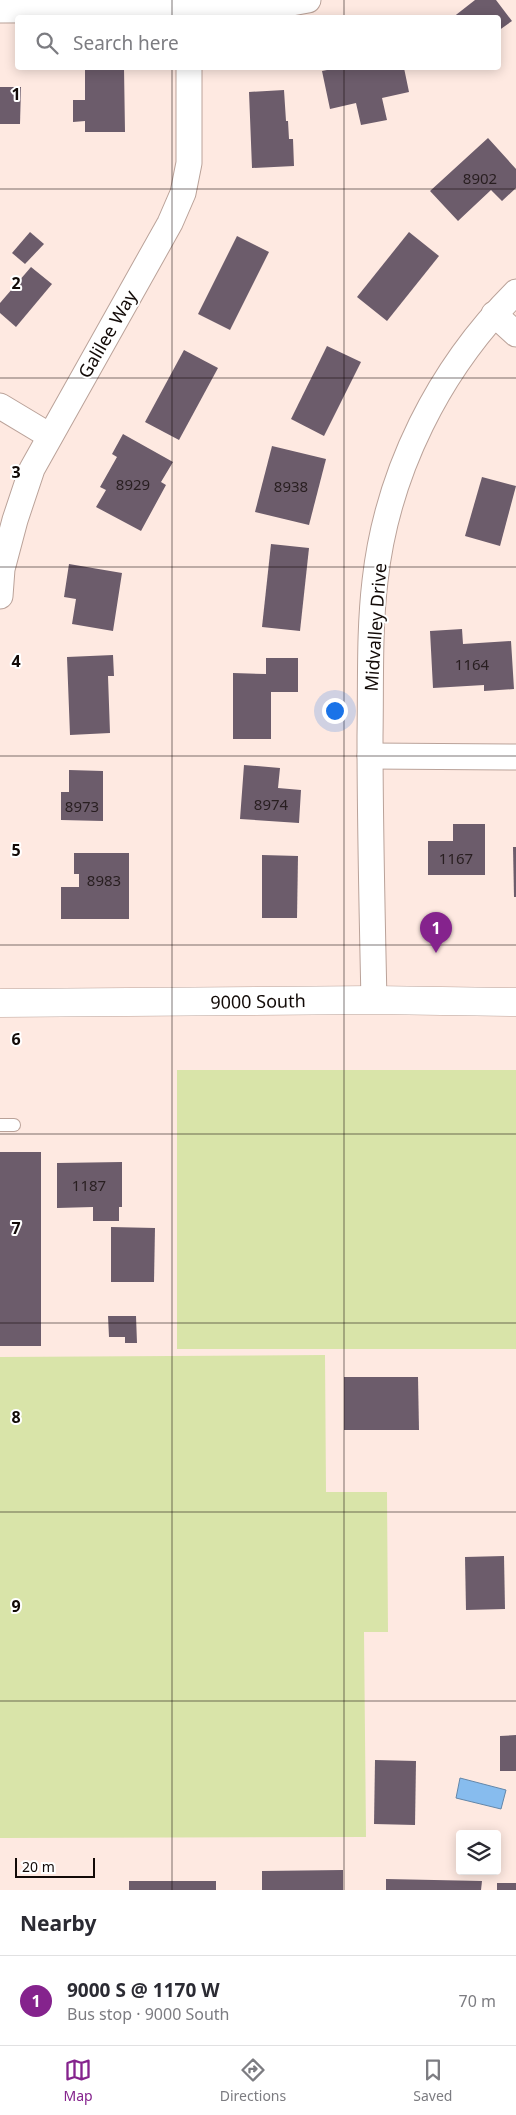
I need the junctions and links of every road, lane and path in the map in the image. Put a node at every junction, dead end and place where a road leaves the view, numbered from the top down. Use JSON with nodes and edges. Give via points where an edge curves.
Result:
{"nodes":[{"id":1,"x":308,"y":0,"type":"edge"},
{"id":2,"x":0,"y":10,"type":"edge"},
{"id":3,"x":189,"y":13,"type":"edge"},
{"id":4,"x":189,"y":70,"type":"edge"},
{"id":5,"x":516,"y":292,"type":"edge"},
{"id":6,"x":494,"y":314,"type":"junction"},
{"id":7,"x":516,"y":334,"type":"edge"},
{"id":8,"x":0,"y":406,"type":"edge"},
{"id":9,"x":50,"y":436,"type":"junction"},
{"id":10,"x":0,"y":596,"type":"edge"},
{"id":11,"x":370,"y":756,"type":"junction"},
{"id":12,"x":516,"y":757,"type":"edge"},
{"id":13,"x":374,"y":1000,"type":"junction"},
{"id":14,"x":516,"y":1002,"type":"edge"},
{"id":15,"x":0,"y":1003,"type":"edge"},
{"id":16,"x":0,"y":1125,"type":"edge"},
{"id":17,"x":14,"y":1125,"type":"dead end"}],
"edges":[{"from":1,"to":3,"type":"street","via":[[259,9]]},
{"from":2,"to":3,"type":"street"},
{"from":4,"to":9,"type":"street","name":"Galilee Way","via":[[189,163],[183,193],[170,223]]},
{"from":5,"to":6,"type":"street","name":"Midvalley Drive"},
{"from":6,"to":7,"type":"street"},
{"from":6,"to":11,"type":"street","name":"Midvalley Drive","via":[[445,378],[408,452],[386,518],[375,581]]},
{"from":8,"to":9,"type":"street"},
{"from":9,"to":10,"type":"street","name":"Galilee Way","via":[[32,469],[14,520],[2,569]]},
{"from":11,"to":12,"type":"street"},
{"from":11,"to":13,"type":"street","name":"Midvalley Drive"},
{"from":13,"to":14,"type":"main road","name":"9000 South"},
{"from":13,"to":15,"type":"main road","name":"9000 South"},
{"from":16,"to":17,"type":"lane"}]}
